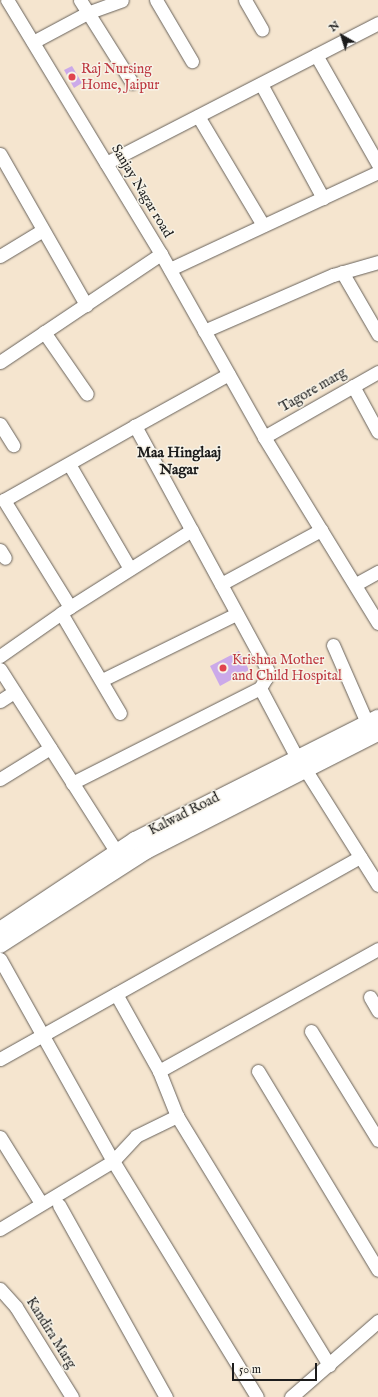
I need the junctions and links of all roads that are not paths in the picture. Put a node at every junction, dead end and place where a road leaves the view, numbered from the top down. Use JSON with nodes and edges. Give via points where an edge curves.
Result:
{"nodes":[{"id":1,"x":7,"y":0,"type":"edge"},
{"id":2,"x":80,"y":0,"type":"edge"},
{"id":3,"x":122,"y":0,"type":"edge"},
{"id":4,"x":156,"y":0,"type":"edge"},
{"id":5,"x":245,"y":0,"type":"edge"},
{"id":6,"x":87,"y":13,"type":"junction"},
{"id":7,"x":378,"y":24,"type":"edge"},
{"id":8,"x":262,"y":29,"type":"dead end"},
{"id":9,"x":34,"y":42,"type":"junction"},
{"id":10,"x":316,"y":55,"type":"junction"},
{"id":11,"x":192,"y":61,"type":"dead end"},
{"id":12,"x":132,"y":83,"type":"dead end"},
{"id":13,"x":261,"y":84,"type":"junction"},
{"id":14,"x":198,"y":116,"type":"junction"},
{"id":15,"x":0,"y":154,"type":"edge"},
{"id":16,"x":106,"y":163,"type":"junction"},
{"id":17,"x":378,"y":164,"type":"edge"},
{"id":18,"x":378,"y":172,"type":"edge"},
{"id":19,"x":323,"y":198,"type":"junction"},
{"id":20,"x":263,"y":225,"type":"junction"},
{"id":21,"x":43,"y":230,"type":"junction"},
{"id":22,"x":161,"y":254,"type":"junction"},
{"id":23,"x":0,"y":256,"type":"edge"},
{"id":24,"x":378,"y":262,"type":"edge"},
{"id":25,"x":170,"y":269,"type":"junction"},
{"id":26,"x":342,"y":272,"type":"junction"},
{"id":27,"x":86,"y":305,"type":"junction"},
{"id":28,"x":204,"y":331,"type":"junction"},
{"id":29,"x":44,"y":332,"type":"junction"},
{"id":30,"x":378,"y":334,"type":"edge"},
{"id":31,"x":0,"y":362,"type":"edge"},
{"id":32,"x":378,"y":372,"type":"edge"},
{"id":33,"x":229,"y":374,"type":"junction"},
{"id":34,"x":353,"y":386,"type":"junction"},
{"id":35,"x":86,"y":394,"type":"dead end"},
{"id":36,"x":0,"y":424,"type":"edge"},
{"id":37,"x":135,"y":426,"type":"junction"},
{"id":38,"x":378,"y":432,"type":"edge"},
{"id":39,"x":264,"y":437,"type":"junction"},
{"id":40,"x":13,"y":445,"type":"dead end"},
{"id":41,"x":69,"y":464,"type":"junction"},
{"id":42,"x":192,"y":530,"type":"junction"},
{"id":43,"x":321,"y":530,"type":"junction"},
{"id":44,"x":130,"y":569,"type":"junction"},
{"id":45,"x":378,"y":572,"type":"edge"},
{"id":46,"x":221,"y":584,"type":"junction"},
{"id":47,"x":356,"y":584,"type":"junction"},
{"id":48,"x":66,"y":610,"type":"junction"},
{"id":49,"x":236,"y":614,"type":"junction"},
{"id":50,"x":378,"y":623,"type":"edge"},
{"id":51,"x":333,"y":645,"type":"dead end"},
{"id":52,"x":0,"y":656,"type":"edge"},
{"id":53,"x":0,"y":669,"type":"edge"},
{"id":54,"x":102,"y":680,"type":"junction"},
{"id":55,"x":260,"y":688,"type":"junction"},
{"id":56,"x":14,"y":692,"type":"junction"},
{"id":57,"x":0,"y":701,"type":"edge"},
{"id":58,"x":120,"y":713,"type":"dead end"},
{"id":59,"x":374,"y":725,"type":"edge"},
{"id":60,"x":50,"y":748,"type":"junction"},
{"id":61,"x":301,"y":763,"type":"junction"},
{"id":62,"x":0,"y":779,"type":"edge"},
{"id":63,"x":72,"y":783,"type":"junction"},
{"id":64,"x":138,"y":847,"type":"junction"},
{"id":65,"x":116,"y":851,"type":"junction"},
{"id":66,"x":360,"y":857,"type":"junction"},
{"id":67,"x":378,"y":885,"type":"edge"},
{"id":68,"x":0,"y":930,"type":"edge"},
{"id":69,"x":0,"y":945,"type":"edge"},
{"id":70,"x":378,"y":949,"type":"edge"},
{"id":71,"x":0,"y":959,"type":"edge"},
{"id":72,"x":116,"y":994,"type":"junction"},
{"id":73,"x":370,"y":997,"type":"dead end"},
{"id":74,"x":378,"y":1011,"type":"edge"},
{"id":75,"x":311,"y":1031,"type":"dead end"},
{"id":76,"x":42,"y":1034,"type":"junction"},
{"id":77,"x":0,"y":1058,"type":"edge"},
{"id":78,"x":159,"y":1071,"type":"junction"},
{"id":79,"x":258,"y":1071,"type":"dead end"},
{"id":80,"x":177,"y":1116,"type":"junction"},
{"id":81,"x":0,"y":1137,"type":"edge"},
{"id":82,"x":378,"y":1140,"type":"edge"},
{"id":83,"x":113,"y":1161,"type":"junction"},
{"id":84,"x":41,"y":1204,"type":"junction"},
{"id":85,"x":59,"y":1205,"type":"dead end"},
{"id":86,"x":0,"y":1230,"type":"edge"},
{"id":87,"x":378,"y":1270,"type":"edge"},
{"id":88,"x":0,"y":1289,"type":"edge"},
{"id":89,"x":378,"y":1321,"type":"edge"},
{"id":90,"x":329,"y":1365,"type":"junction"},
{"id":91,"x":72,"y":1397,"type":"edge"},
{"id":92,"x":166,"y":1397,"type":"edge"},
{"id":93,"x":257,"y":1397,"type":"edge"},
{"id":94,"x":291,"y":1397,"type":"edge"}],
"edges":[{"from":1,"to":9,"type":"street","name":"Sanjay Nagar road"},
{"from":2,"to":6,"type":"street"},
{"from":3,"to":6,"type":"street"},
{"from":4,"to":11,"type":"street"},
{"from":5,"to":8,"type":"street"},
{"from":6,"to":9,"type":"street"},
{"from":6,"to":12,"type":"street"},
{"from":7,"to":10,"type":"street"},
{"from":9,"to":16,"type":"street","name":"Sanjay Nagar road"},
{"from":10,"to":13,"type":"street"},
{"from":10,"to":17,"type":"street"},
{"from":13,"to":14,"type":"street"},
{"from":13,"to":19,"type":"street"},
{"from":14,"to":16,"type":"street"},
{"from":14,"to":20,"type":"street"},
{"from":15,"to":21,"type":"street"},
{"from":16,"to":22,"type":"street","name":"Sanjay Nagar road"},
{"from":18,"to":19,"type":"street"},
{"from":19,"to":20,"type":"street"},
{"from":20,"to":25,"type":"street"},
{"from":21,"to":23,"type":"street"},
{"from":21,"to":27,"type":"street"},
{"from":22,"to":25,"type":"street"},
{"from":22,"to":27,"type":"street","name":"Sanjay Nagar road"},
{"from":24,"to":26,"type":"street"},
{"from":25,"to":28,"type":"street"},
{"from":26,"to":28,"type":"street"},
{"from":26,"to":30,"type":"street"},
{"from":27,"to":29,"type":"street","name":"Sanjay Nagar road"},
{"from":28,"to":33,"type":"street"},
{"from":29,"to":31,"type":"street","name":"Sanjay Nagar road"},
{"from":29,"to":35,"type":"street"},
{"from":32,"to":34,"type":"street","name":"Tagore marg"},
{"from":33,"to":37,"type":"street"},
{"from":33,"to":39,"type":"street"},
{"from":34,"to":38,"type":"street"},
{"from":34,"to":39,"type":"street","name":"Tagore marg"},
{"from":36,"to":40,"type":"street"},
{"from":37,"to":41,"type":"street"},
{"from":37,"to":42,"type":"street"},
{"from":39,"to":43,"type":"street"},
{"from":41,"to":44,"type":"street"},
{"from":41,"to":48,"type":"street","via":[[4,500]]},
{"from":42,"to":44,"type":"street"},
{"from":42,"to":46,"type":"street"},
{"from":43,"to":46,"type":"street"},
{"from":43,"to":47,"type":"street"},
{"from":44,"to":48,"type":"street"},
{"from":45,"to":47,"type":"street"},
{"from":46,"to":49,"type":"street"},
{"from":47,"to":50,"type":"street"},
{"from":48,"to":52,"type":"street"},
{"from":48,"to":54,"type":"street"},
{"from":49,"to":54,"type":"street"},
{"from":49,"to":55,"type":"street","via":[[266,669],[266,678]]},
{"from":51,"to":59,"type":"street"},
{"from":53,"to":56,"type":"street"},
{"from":54,"to":58,"type":"street"},
{"from":55,"to":61,"type":"street"},
{"from":55,"to":63,"type":"street"},
{"from":56,"to":57,"type":"street"},
{"from":56,"to":60,"type":"street"},
{"from":59,"to":61,"type":"main road","name":"Kalwad Road"},
{"from":60,"to":62,"type":"street"},
{"from":60,"to":63,"type":"street"},
{"from":61,"to":64,"type":"main road","name":"Kalwad Road"},
{"from":61,"to":66,"type":"street"},
{"from":63,"to":65,"type":"street"},
{"from":64,"to":65,"type":"main road","name":"Kalwad Road"},
{"from":64,"to":69,"type":"main road","name":"Kalwad Road"},
{"from":65,"to":68,"type":"main road","name":"Kalwad Road"},
{"from":66,"to":67,"type":"street"},
{"from":66,"to":72,"type":"street"},
{"from":70,"to":78,"type":"street"},
{"from":71,"to":76,"type":"street"},
{"from":72,"to":76,"type":"street"},
{"from":72,"to":78,"type":"street"},
{"from":73,"to":74,"type":"street"},
{"from":75,"to":82,"type":"street"},
{"from":76,"to":77,"type":"street"},
{"from":76,"to":83,"type":"street"},
{"from":78,"to":80,"type":"street"},
{"from":79,"to":87,"type":"street"},
{"from":80,"to":83,"type":"street","via":[[136,1136]]},
{"from":80,"to":90,"type":"street"},
{"from":81,"to":84,"type":"street"},
{"from":83,"to":84,"type":"street"},
{"from":83,"to":93,"type":"street"},
{"from":84,"to":86,"type":"street"},
{"from":85,"to":92,"type":"street"},
{"from":88,"to":91,"type":"street","name":"Kandira Marg","via":[[16,1307]]},
{"from":89,"to":90,"type":"street"},
{"from":90,"to":94,"type":"street"}]}
